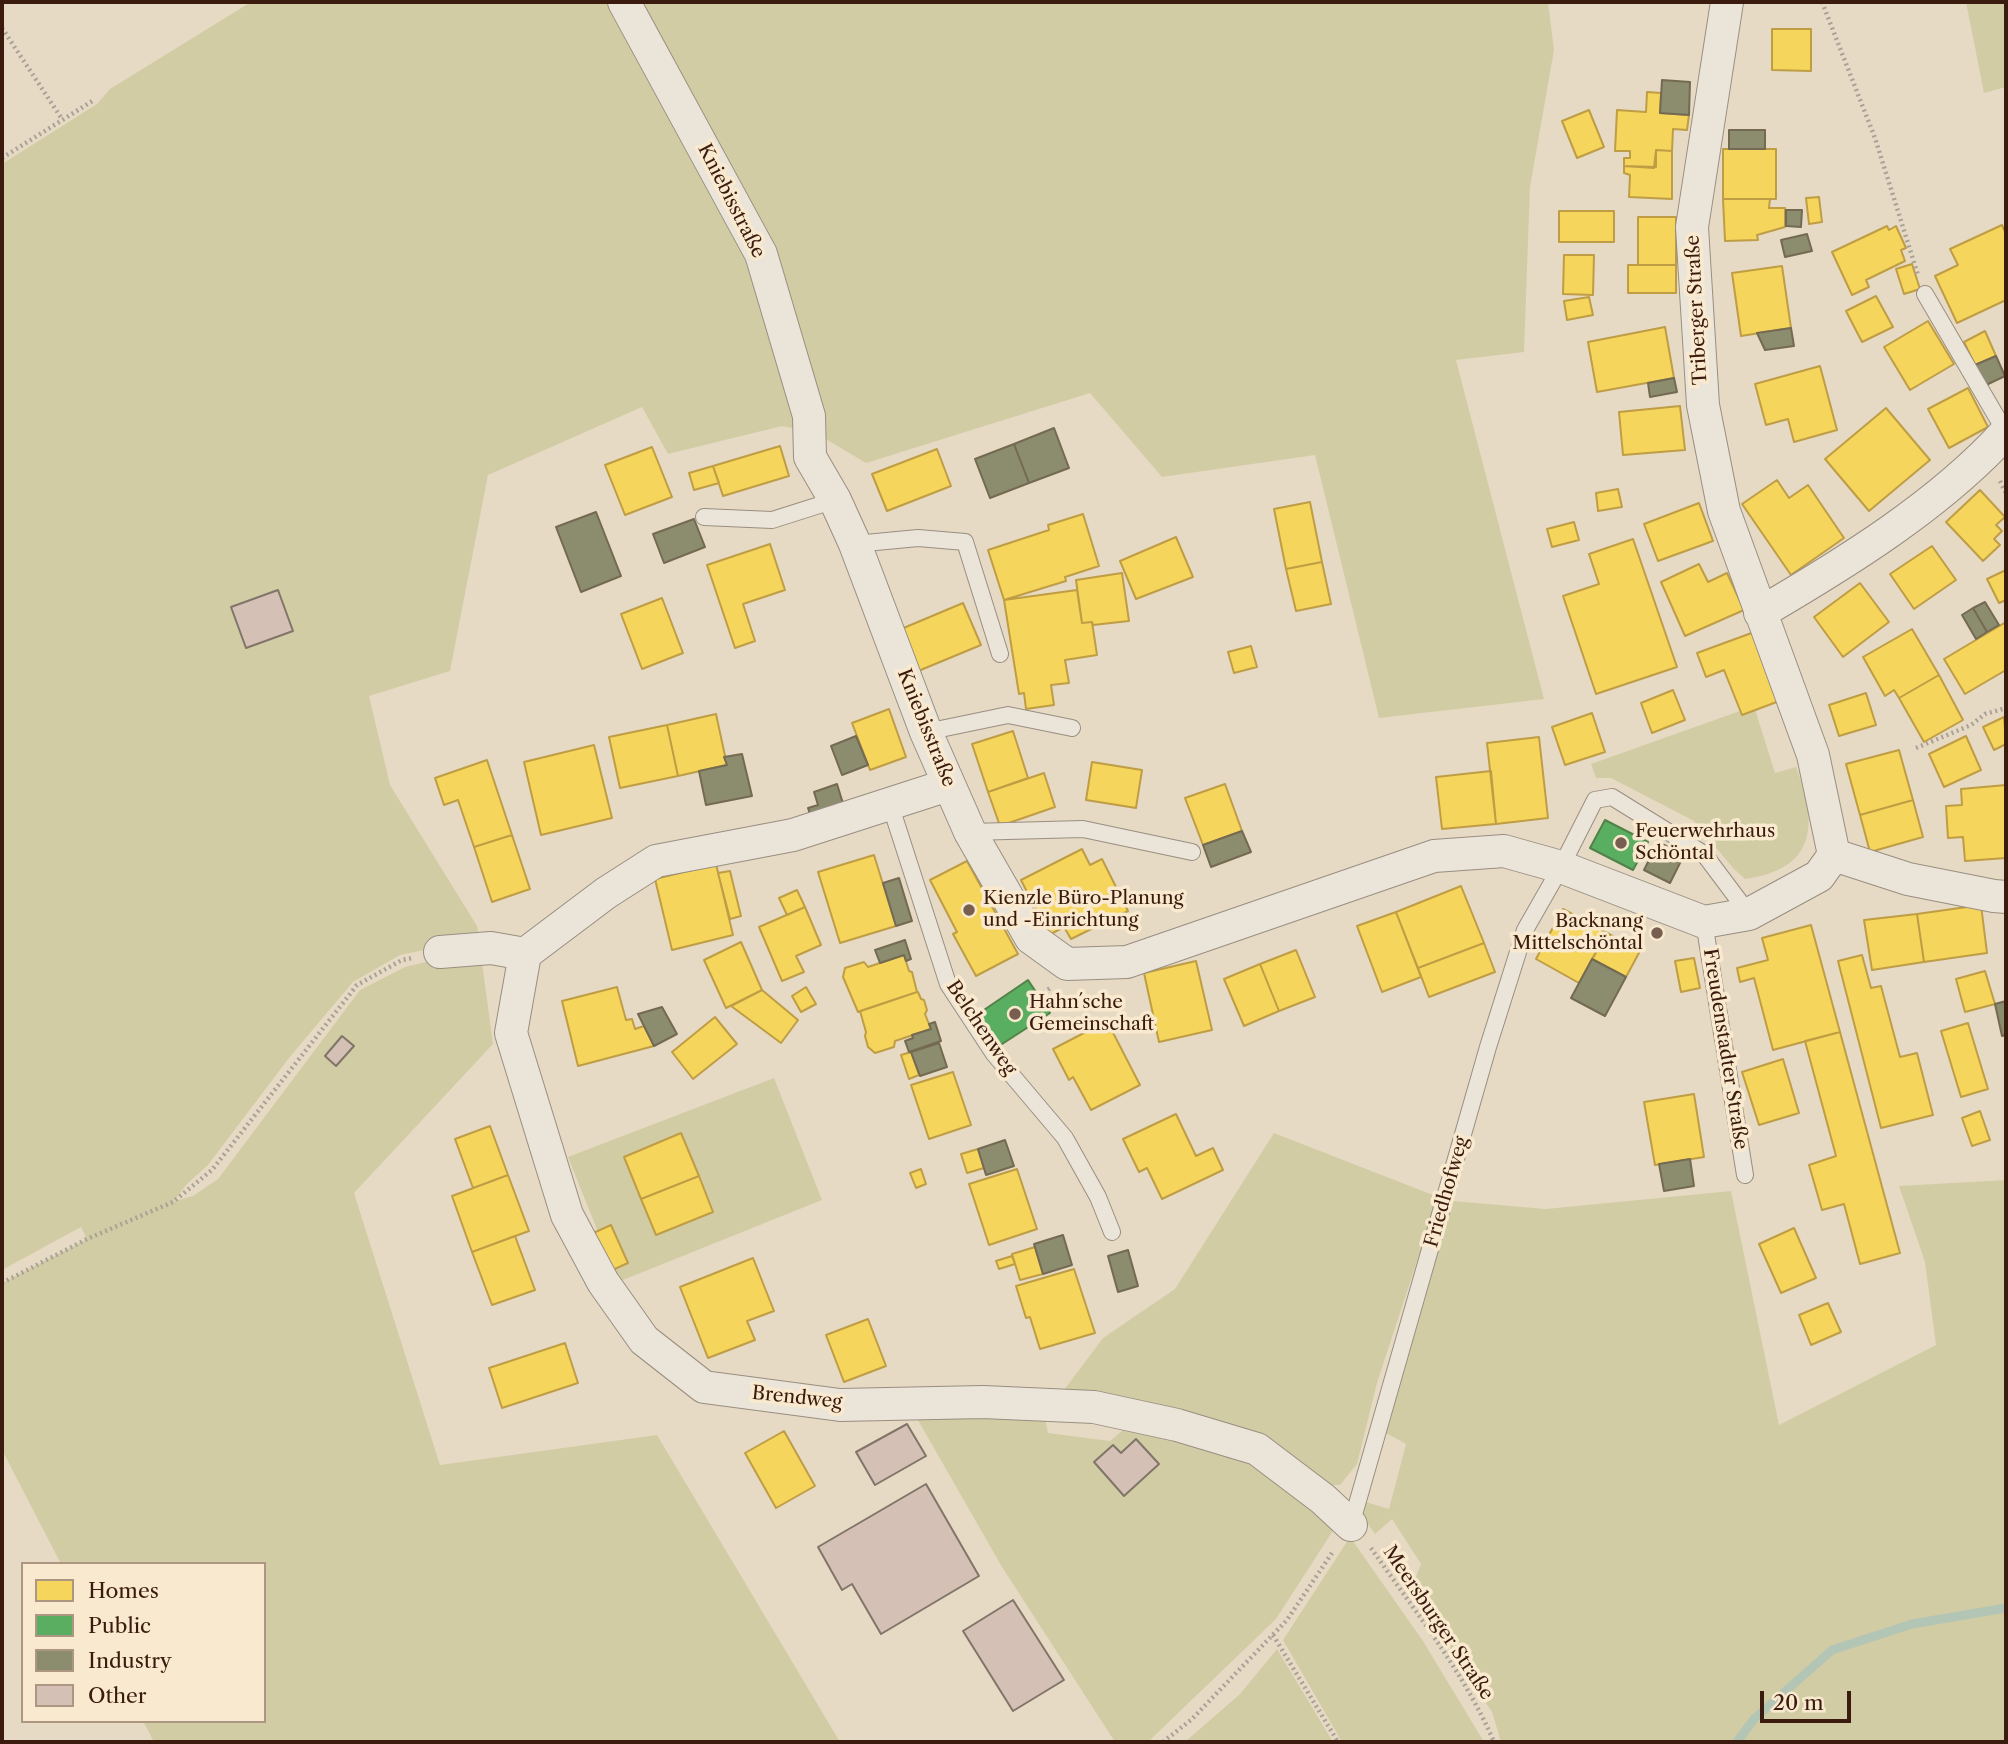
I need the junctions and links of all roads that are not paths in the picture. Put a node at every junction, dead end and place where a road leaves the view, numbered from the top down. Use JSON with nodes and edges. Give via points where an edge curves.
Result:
{"nodes":[{"id":1,"x":624,"y":2,"type":"edge"},
{"id":2,"x":1727,"y":2,"type":"edge"},
{"id":3,"x":1925,"y":294,"type":"road end"},
{"id":4,"x":2006,"y":433,"type":"edge"},
{"id":5,"x":835,"y":500,"type":"junction"},
{"id":6,"x":704,"y":517,"type":"dead end"},
{"id":7,"x":855,"y":544,"type":"junction"},
{"id":8,"x":1760,"y":613,"type":"junction"},
{"id":9,"x":1000,"y":654,"type":"dead end"},
{"id":10,"x":1072,"y":728,"type":"dead end"},
{"id":11,"x":926,"y":732,"type":"junction"},
{"id":12,"x":948,"y":785,"type":"junction"},
{"id":13,"x":890,"y":804,"type":"junction"},
{"id":14,"x":970,"y":832,"type":"junction"},
{"id":15,"x":1192,"y":852,"type":"dead end"},
{"id":16,"x":1834,"y":855,"type":"junction"},
{"id":17,"x":1561,"y":867,"type":"junction"},
{"id":18,"x":2006,"y":897,"type":"edge"},
{"id":19,"x":1749,"y":914,"type":"junction"},
{"id":20,"x":1704,"y":922,"type":"junction"},
{"id":21,"x":440,"y":952,"type":"road end"},
{"id":22,"x":525,"y":954,"type":"junction"},
{"id":23,"x":1745,"y":1175,"type":"dead end"},
{"id":24,"x":1112,"y":1231,"type":"dead end"},
{"id":25,"x":1352,"y":1525,"type":"joint"}],
"edges":[{"from":1,"to":5,"type":"street","name":"Kniebisstraße","via":[[761,254],[809,416],[810,457]]},
{"from":2,"to":8,"type":"street","name":"Triberger Straße","via":[[1692,227],[1703,405],[1724,511]]},
{"from":3,"to":4,"type":"lane"},
{"from":4,"to":8,"type":"street","via":[[1985,456],[1919,509],[1825,576]]},
{"from":5,"to":6,"type":"lane","via":[[772,520]]},
{"from":5,"to":7,"type":"street","name":"Kniebisstraße"},
{"from":7,"to":9,"type":"lane","via":[[918,538],[965,542]]},
{"from":7,"to":11,"type":"street","name":"Kniebisstraße"},
{"from":8,"to":16,"type":"street","via":[[1813,755]]},
{"from":10,"to":11,"type":"lane","via":[[1008,715]]},
{"from":11,"to":12,"type":"street","name":"Kniebisstraße"},
{"from":12,"to":13,"type":"street"},
{"from":12,"to":14,"type":"street","name":"Kniebisstraße"},
{"from":13,"to":22,"type":"street","via":[[793,835],[656,861]]},
{"from":13,"to":24,"type":"lane","name":"Belchenweg","via":[[948,984],[993,1054],[1065,1138]]},
{"from":14,"to":15,"type":"lane","via":[[1083,829]]},
{"from":14,"to":17,"type":"street","name":"Kniebisstraße","via":[[1031,938],[1067,964],[1127,962],[1434,856],[1504,851]]},
{"from":16,"to":18,"type":"street","via":[[1908,879]]},
{"from":16,"to":19,"type":"street","name":"Freudenstadter Straße","via":[[1819,876]]},
{"from":17,"to":19,"type":"lane","name":"Friedhofweg","via":[[1595,800],[1612,797],[1703,854]]},
{"from":17,"to":20,"type":"street","name":"Freudenstadter Straße"},
{"from":17,"to":25,"type":"lane","name":"Friedhofweg","via":[[1524,930]]},
{"from":19,"to":20,"type":"street","name":"Freudenstadter Straße"},
{"from":20,"to":23,"type":"lane","name":"Freudenstadter Straße"},
{"from":21,"to":22,"type":"street","via":[[491,948]]},
{"from":22,"to":25,"type":"street","name":"Brendweg","via":[[512,1033],[566,1215],[603,1282],[644,1340],[704,1387],[840,1405],[983,1402],[1177,1425],[1257,1449]]}]}
